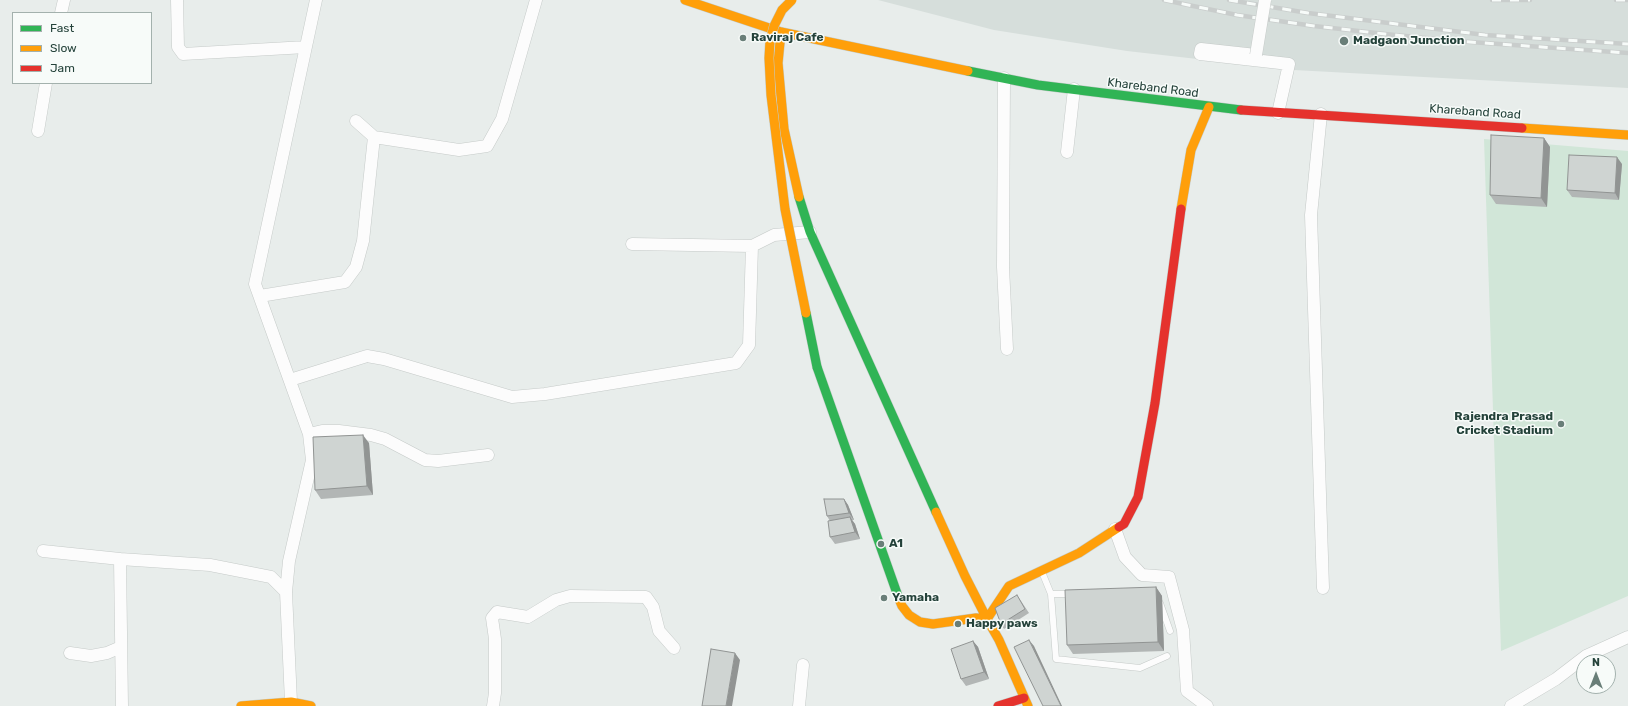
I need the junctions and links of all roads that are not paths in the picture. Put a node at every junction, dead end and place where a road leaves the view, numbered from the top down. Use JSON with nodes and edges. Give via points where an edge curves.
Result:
{"nodes":[{"id":1,"x":64,"y":0,"type":"edge"},
{"id":2,"x":177,"y":0,"type":"edge"},
{"id":3,"x":316,"y":0,"type":"edge"},
{"id":4,"x":536,"y":0,"type":"edge"},
{"id":5,"x":685,"y":0,"type":"edge"},
{"id":6,"x":792,"y":0,"type":"edge"},
{"id":7,"x":1264,"y":0,"type":"edge"},
{"id":8,"x":61,"y":12,"type":"edge"},
{"id":9,"x":781,"y":32,"type":"junction"},
{"id":10,"x":306,"y":47,"type":"junction"},
{"id":11,"x":1004,"y":78,"type":"junction"},
{"id":12,"x":46,"y":84,"type":"edge"},
{"id":13,"x":1074,"y":89,"type":"junction"},
{"id":14,"x":1209,"y":107,"type":"junction"},
{"id":15,"x":1278,"y":113,"type":"junction"},
{"id":16,"x":1321,"y":114,"type":"junction"},
{"id":17,"x":356,"y":121,"type":"dead end"},
{"id":18,"x":38,"y":131,"type":"dead end"},
{"id":19,"x":1628,"y":135,"type":"edge"},
{"id":20,"x":374,"y":137,"type":"junction"},
{"id":21,"x":1067,"y":152,"type":"dead end"},
{"id":22,"x":810,"y":232,"type":"junction"},
{"id":23,"x":632,"y":244,"type":"dead end"},
{"id":24,"x":752,"y":246,"type":"junction"},
{"id":25,"x":260,"y":296,"type":"junction"},
{"id":26,"x":1007,"y":349,"type":"dead end"},
{"id":27,"x":290,"y":380,"type":"junction"},
{"id":28,"x":309,"y":434,"type":"junction"},
{"id":29,"x":488,"y":455,"type":"dead end"},
{"id":30,"x":1115,"y":529,"type":"junction"},
{"id":31,"x":43,"y":551,"type":"dead end"},
{"id":32,"x":120,"y":559,"type":"junction"},
{"id":33,"x":1041,"y":571,"type":"junction"},
{"id":34,"x":1323,"y":588,"type":"dead end"},
{"id":35,"x":286,"y":592,"type":"junction"},
{"id":36,"x":1081,"y":593,"type":"edge"},
{"id":37,"x":1051,"y":594,"type":"junction"},
{"id":38,"x":1159,"y":598,"type":"dead end"},
{"id":39,"x":987,"y":619,"type":"junction"},
{"id":40,"x":1170,"y":631,"type":"dead end"},
{"id":41,"x":1628,"y":637,"type":"edge"},
{"id":42,"x":121,"y":647,"type":"junction"},
{"id":43,"x":674,"y":648,"type":"dead end"},
{"id":44,"x":70,"y":653,"type":"dead end"},
{"id":45,"x":1167,"y":656,"type":"dead end"},
{"id":46,"x":803,"y":665,"type":"dead end"},
{"id":47,"x":291,"y":702,"type":"junction"},
{"id":48,"x":1026,"y":702,"type":"edge"},
{"id":49,"x":122,"y":706,"type":"edge"},
{"id":50,"x":241,"y":706,"type":"edge"},
{"id":51,"x":311,"y":706,"type":"edge"},
{"id":52,"x":493,"y":706,"type":"edge"},
{"id":53,"x":799,"y":706,"type":"edge"},
{"id":54,"x":998,"y":706,"type":"edge"},
{"id":55,"x":1207,"y":706,"type":"edge"},
{"id":56,"x":1511,"y":706,"type":"edge"}],
"edges":[{"from":1,"to":8,"type":"street"},
{"from":2,"to":10,"type":"street","via":[[178,47],[183,54]]},
{"from":3,"to":10,"type":"street"},
{"from":4,"to":20,"type":"street","via":[[502,119],[487,146],[459,150]]},
{"from":5,"to":9,"type":"main road","name":"Khareband Road"},
{"from":6,"to":39,"type":"main road","bridge":true,"via":[[782,10],[770,41],[770,88],[785,209],[817,367],[902,606],[909,615],[920,622],[933,624],[976,618]]},
{"from":7,"to":15,"type":"street","bridge":true,"via":[[1256,55],[1201,48],[1200,54],[1289,64]]},
{"from":9,"to":11,"type":"main road","name":"Khareband Road"},
{"from":9,"to":22,"type":"main road","via":[[778,63],[784,129],[800,202]]},
{"from":10,"to":25,"type":"street","via":[[256,284]]},
{"from":11,"to":13,"type":"main road","name":"Khareband Road"},
{"from":11,"to":26,"type":"street","via":[[1003,267]]},
{"from":12,"to":18,"type":"street"},
{"from":13,"to":14,"type":"main road","name":"Khareband Road"},
{"from":13,"to":21,"type":"street"},
{"from":14,"to":15,"type":"main road","name":"Khareband Road"},
{"from":14,"to":30,"type":"main road","via":[[1192,150],[1178,222],[1155,403],[1138,497],[1124,524]]},
{"from":15,"to":16,"type":"main road","name":"Khareband Road"},
{"from":16,"to":19,"type":"main road","name":"Khareband Road"},
{"from":16,"to":34,"type":"street","via":[[1311,216]]},
{"from":17,"to":20,"type":"street"},
{"from":20,"to":25,"type":"street","via":[[363,241],[356,267],[349,277],[345,282]]},
{"from":22,"to":24,"type":"street","via":[[774,235]]},
{"from":22,"to":39,"type":"main road","via":[[965,576]]},
{"from":23,"to":24,"type":"street"},
{"from":24,"to":27,"type":"street","via":[[749,345],[736,363],[512,397],[367,356]]},
{"from":25,"to":27,"type":"street"},
{"from":27,"to":28,"type":"street"},
{"from":28,"to":29,"type":"street","via":[[322,431],[371,434],[425,460],[438,461]]},
{"from":28,"to":35,"type":"street","via":[[312,460],[289,561]]},
{"from":30,"to":33,"type":"main road","via":[[1079,553]]},
{"from":30,"to":55,"type":"street","via":[[1125,558],[1142,575],[1169,577],[1183,630],[1187,691]]},
{"from":31,"to":32,"type":"street"},
{"from":32,"to":35,"type":"street","via":[[210,565],[271,577]]},
{"from":32,"to":42,"type":"street"},
{"from":33,"to":37,"type":"lane"},
{"from":33,"to":39,"type":"main road","via":[[1009,586]]},
{"from":35,"to":47,"type":"street"},
{"from":36,"to":37,"type":"lane"},
{"from":37,"to":45,"type":"lane","via":[[1056,659],[1140,668]]},
{"from":38,"to":40,"type":"lane"},
{"from":39,"to":48,"type":"main road"},
{"from":41,"to":56,"type":"street","via":[[1586,656],[1556,679]]},
{"from":42,"to":44,"type":"street","via":[[91,656]]},
{"from":42,"to":49,"type":"street"},
{"from":43,"to":52,"type":"street","via":[[659,631],[653,607],[646,597],[570,596],[556,600],[528,617],[497,612],[492,618],[495,639]]},
{"from":46,"to":53,"type":"street"},
{"from":47,"to":50,"type":"main road"},
{"from":47,"to":51,"type":"main road"},
{"from":48,"to":54,"type":"main road"}]}
